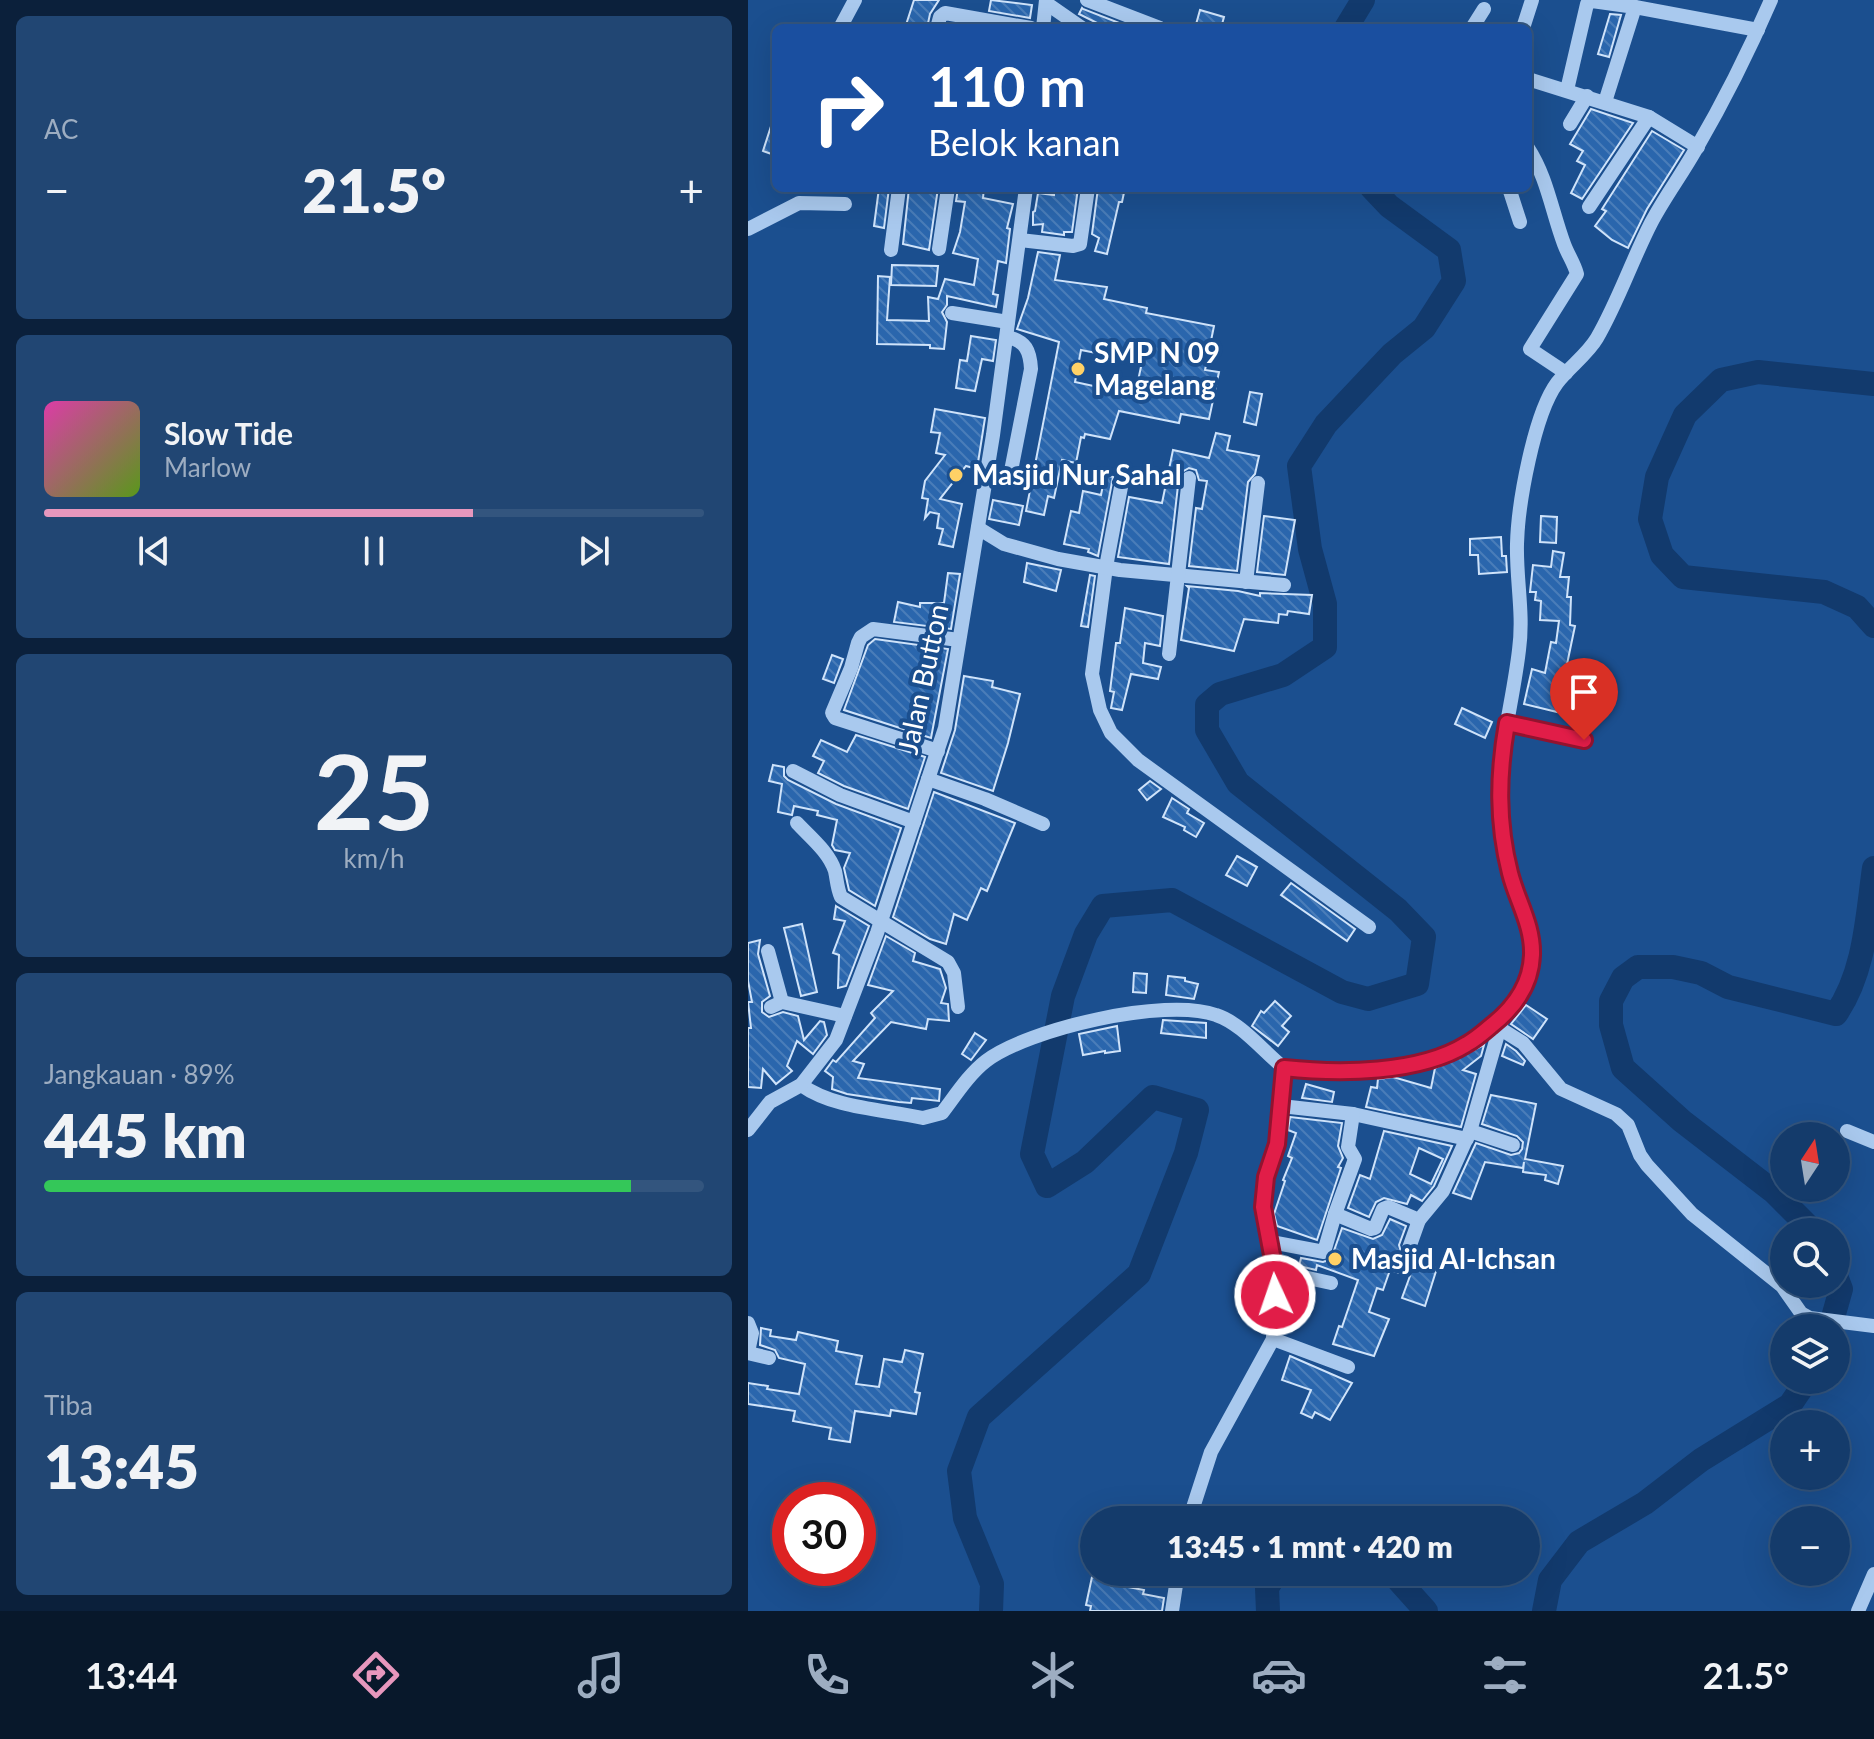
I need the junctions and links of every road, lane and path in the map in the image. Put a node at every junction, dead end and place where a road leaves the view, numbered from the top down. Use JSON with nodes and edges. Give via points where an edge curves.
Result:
{"nodes":[{"id":1,"x":855,"y":0,"type":"edge"},
{"id":2,"x":1087,"y":0,"type":"edge"},
{"id":3,"x":1532,"y":0,"type":"edge"},
{"id":4,"x":1771,"y":0,"type":"edge"},
{"id":5,"x":1046,"y":1,"type":"edge"},
{"id":6,"x":1587,"y":2,"type":"edge"},
{"id":7,"x":1635,"y":7,"type":"junction"},
{"id":8,"x":1484,"y":9,"type":"dead end"},
{"id":9,"x":842,"y":24,"type":"edge"},
{"id":10,"x":938,"y":24,"type":"edge"},
{"id":11,"x":1008,"y":24,"type":"edge"},
{"id":12,"x":1043,"y":24,"type":"edge"},
{"id":13,"x":1077,"y":24,"type":"edge"},
{"id":14,"x":1150,"y":24,"type":"edge"},
{"id":15,"x":1475,"y":24,"type":"edge"},
{"id":16,"x":1524,"y":24,"type":"edge"},
{"id":17,"x":1758,"y":30,"type":"junction"},
{"id":18,"x":1532,"y":80,"type":"edge"},
{"id":19,"x":1567,"y":90,"type":"junction"},
{"id":20,"x":1587,"y":96,"type":"junction"},
{"id":21,"x":1605,"y":102,"type":"junction"},
{"id":22,"x":1649,"y":117,"type":"junction"},
{"id":23,"x":1570,"y":124,"type":"dead end"},
{"id":24,"x":1698,"y":147,"type":"junction"},
{"id":25,"x":1532,"y":154,"type":"edge"},
{"id":26,"x":898,"y":192,"type":"edge"},
{"id":27,"x":947,"y":192,"type":"edge"},
{"id":28,"x":1026,"y":192,"type":"edge"},
{"id":29,"x":1087,"y":192,"type":"edge"},
{"id":30,"x":1510,"y":192,"type":"edge"},
{"id":31,"x":800,"y":195,"type":"edge"},
{"id":32,"x":845,"y":204,"type":"dead end"},
{"id":33,"x":1589,"y":207,"type":"dead end"},
{"id":34,"x":1520,"y":222,"type":"dead end"},
{"id":35,"x":748,"y":229,"type":"edge"},
{"id":36,"x":1020,"y":240,"type":"junction"},
{"id":37,"x":939,"y":249,"type":"dead end"},
{"id":38,"x":891,"y":250,"type":"dead end"},
{"id":39,"x":952,"y":313,"type":"dead end"},
{"id":40,"x":1008,"y":322,"type":"junction"},
{"id":41,"x":1007,"y":337,"type":"junction"},
{"id":42,"x":1566,"y":373,"type":"junction"},
{"id":43,"x":1124,"y":471,"type":"dead end"},
{"id":44,"x":1189,"y":478,"type":"dead end"},
{"id":45,"x":985,"y":481,"type":"junction"},
{"id":46,"x":1258,"y":483,"type":"dead end"},
{"id":47,"x":978,"y":528,"type":"junction"},
{"id":48,"x":1004,"y":544,"type":"junction"},
{"id":49,"x":975,"y":552,"type":"junction"},
{"id":50,"x":1106,"y":567,"type":"junction"},
{"id":51,"x":1177,"y":575,"type":"junction"},
{"id":52,"x":1246,"y":582,"type":"junction"},
{"id":53,"x":1284,"y":585,"type":"dead end"},
{"id":54,"x":959,"y":640,"type":"junction"},
{"id":55,"x":1169,"y":654,"type":"dead end"},
{"id":56,"x":1507,"y":723,"type":"junction"},
{"id":57,"x":1584,"y":740,"type":"dead end"},
{"id":58,"x":938,"y":751,"type":"junction"},
{"id":59,"x":793,"y":771,"type":"dead end"},
{"id":60,"x":928,"y":779,"type":"junction"},
{"id":61,"x":914,"y":822,"type":"junction"},
{"id":62,"x":797,"y":823,"type":"dead end"},
{"id":63,"x":1043,"y":824,"type":"dead end"},
{"id":64,"x":881,"y":920,"type":"junction"},
{"id":65,"x":1369,"y":927,"type":"dead end"},
{"id":66,"x":768,"y":951,"type":"dead end"},
{"id":67,"x":958,"y":1007,"type":"dead end"},
{"id":68,"x":845,"y":1016,"type":"junction"},
{"id":69,"x":1501,"y":1023,"type":"junction"},
{"id":70,"x":1284,"y":1068,"type":"junction"},
{"id":71,"x":801,"y":1085,"type":"junction"},
{"id":72,"x":1281,"y":1106,"type":"junction"},
{"id":73,"x":1353,"y":1114,"type":"junction"},
{"id":74,"x":748,"y":1130,"type":"edge"},
{"id":75,"x":1850,"y":1132,"type":"edge"},
{"id":76,"x":1468,"y":1135,"type":"junction"},
{"id":77,"x":1874,"y":1142,"type":"edge"},
{"id":78,"x":1513,"y":1145,"type":"dead end"},
{"id":79,"x":1335,"y":1214,"type":"junction"},
{"id":80,"x":1419,"y":1220,"type":"junction"},
{"id":81,"x":1271,"y":1242,"type":"junction"},
{"id":82,"x":1409,"y":1248,"type":"dead end"},
{"id":83,"x":1275,"y":1271,"type":"junction"},
{"id":84,"x":1331,"y":1283,"type":"dead end"},
{"id":85,"x":748,"y":1323,"type":"edge"},
{"id":86,"x":1872,"y":1325,"type":"edge"},
{"id":87,"x":1273,"y":1339,"type":"junction"},
{"id":88,"x":748,"y":1353,"type":"edge"},
{"id":89,"x":769,"y":1358,"type":"dead end"},
{"id":90,"x":1348,"y":1367,"type":"dead end"},
{"id":91,"x":1194,"y":1506,"type":"edge"},
{"id":92,"x":1874,"y":1574,"type":"edge"},
{"id":93,"x":1176,"y":1586,"type":"edge"},
{"id":94,"x":1172,"y":1611,"type":"edge"},
{"id":95,"x":1858,"y":1611,"type":"edge"}],
"edges":[{"from":1,"to":9,"type":"street"},
{"from":2,"to":14,"type":"street"},
{"from":3,"to":16,"type":"street"},
{"from":4,"to":17,"type":"street"},
{"from":5,"to":12,"type":"street"},
{"from":5,"to":13,"type":"street"},
{"from":6,"to":7,"type":"street"},
{"from":6,"to":19,"type":"street"},
{"from":7,"to":17,"type":"street"},
{"from":7,"to":21,"type":"street"},
{"from":8,"to":15,"type":"street"},
{"from":10,"to":11,"type":"street","via":[[945,13]]},
{"from":17,"to":24,"type":"street"},
{"from":18,"to":19,"type":"street"},
{"from":19,"to":20,"type":"street"},
{"from":20,"to":21,"type":"street"},
{"from":20,"to":23,"type":"street"},
{"from":21,"to":22,"type":"street"},
{"from":22,"to":24,"type":"street"},
{"from":22,"to":33,"type":"street"},
{"from":24,"to":42,"type":"street","via":[[1652,221],[1596,340]]},
{"from":25,"to":42,"type":"street","via":[[1577,274],[1530,349]]},
{"from":26,"to":38,"type":"street"},
{"from":27,"to":37,"type":"street"},
{"from":28,"to":36,"type":"street","name":"Jalan Button"},
{"from":29,"to":36,"type":"street","via":[[1080,244]]},
{"from":30,"to":34,"type":"street"},
{"from":31,"to":32,"type":"street"},
{"from":31,"to":35,"type":"street"},
{"from":36,"to":40,"type":"street","name":"Jalan Button"},
{"from":39,"to":40,"type":"street"},
{"from":40,"to":41,"type":"street","name":"Jalan Button"},
{"from":41,"to":45,"type":"street","name":"Jalan Button"},
{"from":41,"to":45,"type":"street","via":[[1025,344],[1031,369],[1010,476],[1006,481]]},
{"from":42,"to":56,"type":"street","via":[[1546,403],[1529,461],[1517,543],[1520,646]]},
{"from":43,"to":50,"type":"street"},
{"from":44,"to":51,"type":"street"},
{"from":45,"to":47,"type":"street","name":"Jalan Button"},
{"from":46,"to":52,"type":"street"},
{"from":47,"to":48,"type":"street"},
{"from":47,"to":49,"type":"street","name":"Jalan Button"},
{"from":48,"to":49,"type":"street"},
{"from":48,"to":50,"type":"street"},
{"from":49,"to":54,"type":"street","name":"Jalan Button"},
{"from":50,"to":51,"type":"street"},
{"from":50,"to":65,"type":"street","via":[[1092,674],[1111,733],[1138,760]]},
{"from":51,"to":52,"type":"street"},
{"from":51,"to":55,"type":"street"},
{"from":52,"to":53,"type":"street"},
{"from":54,"to":58,"type":"street","name":"Jalan Button"},
{"from":54,"to":58,"type":"street","via":[[873,629],[858,643],[832,713]]},
{"from":56,"to":57,"type":"street"},
{"from":56,"to":69,"type":"street","via":[[1498,798],[1501,831],[1530,929],[1532,956],[1522,994]]},
{"from":58,"to":60,"type":"street","name":"Jalan Button"},
{"from":59,"to":61,"type":"street"},
{"from":60,"to":61,"type":"street","name":"Jalan Button"},
{"from":60,"to":63,"type":"street"},
{"from":61,"to":64,"type":"street","name":"Jalan Button"},
{"from":62,"to":64,"type":"street","via":[[825,853],[841,897]]},
{"from":64,"to":67,"type":"street","via":[[948,962]]},
{"from":64,"to":68,"type":"street","name":"Jalan Button"},
{"from":66,"to":68,"type":"street","via":[[777,1004]]},
{"from":68,"to":71,"type":"street","name":"Jalan Button","via":[[836,1040]]},
{"from":69,"to":70,"type":"street","via":[[1442,1057],[1372,1071]]},
{"from":69,"to":76,"type":"street"},
{"from":69,"to":86,"type":"street","via":[[1561,1089],[1616,1114],[1628,1125],[1647,1165],[1692,1214],[1782,1286],[1801,1313]]},
{"from":70,"to":71,"type":"street","via":[[1218,1015],[1141,1013],[1092,1019],[1032,1036],[983,1063],[942,1113],[932,1117],[841,1102]]},
{"from":70,"to":72,"type":"street"},
{"from":71,"to":74,"type":"street","name":"Jalan Button","via":[[770,1102]]},
{"from":72,"to":73,"type":"street"},
{"from":72,"to":81,"type":"street","via":[[1263,1207]]},
{"from":73,"to":76,"type":"street"},
{"from":73,"to":79,"type":"street","via":[[1348,1147],[1355,1159]]},
{"from":75,"to":77,"type":"street"},
{"from":76,"to":78,"type":"street"},
{"from":76,"to":80,"type":"street","via":[[1443,1191]]},
{"from":79,"to":80,"type":"street","via":[[1371,1229],[1388,1207]]},
{"from":79,"to":81,"type":"street","via":[[1324,1252]]},
{"from":80,"to":82,"type":"street"},
{"from":81,"to":83,"type":"street"},
{"from":83,"to":84,"type":"street"},
{"from":83,"to":87,"type":"street"},
{"from":85,"to":88,"type":"street"},
{"from":87,"to":90,"type":"street"},
{"from":87,"to":91,"type":"street","via":[[1211,1452]]},
{"from":88,"to":89,"type":"street"},
{"from":92,"to":95,"type":"street"},
{"from":93,"to":94,"type":"street"}]}
